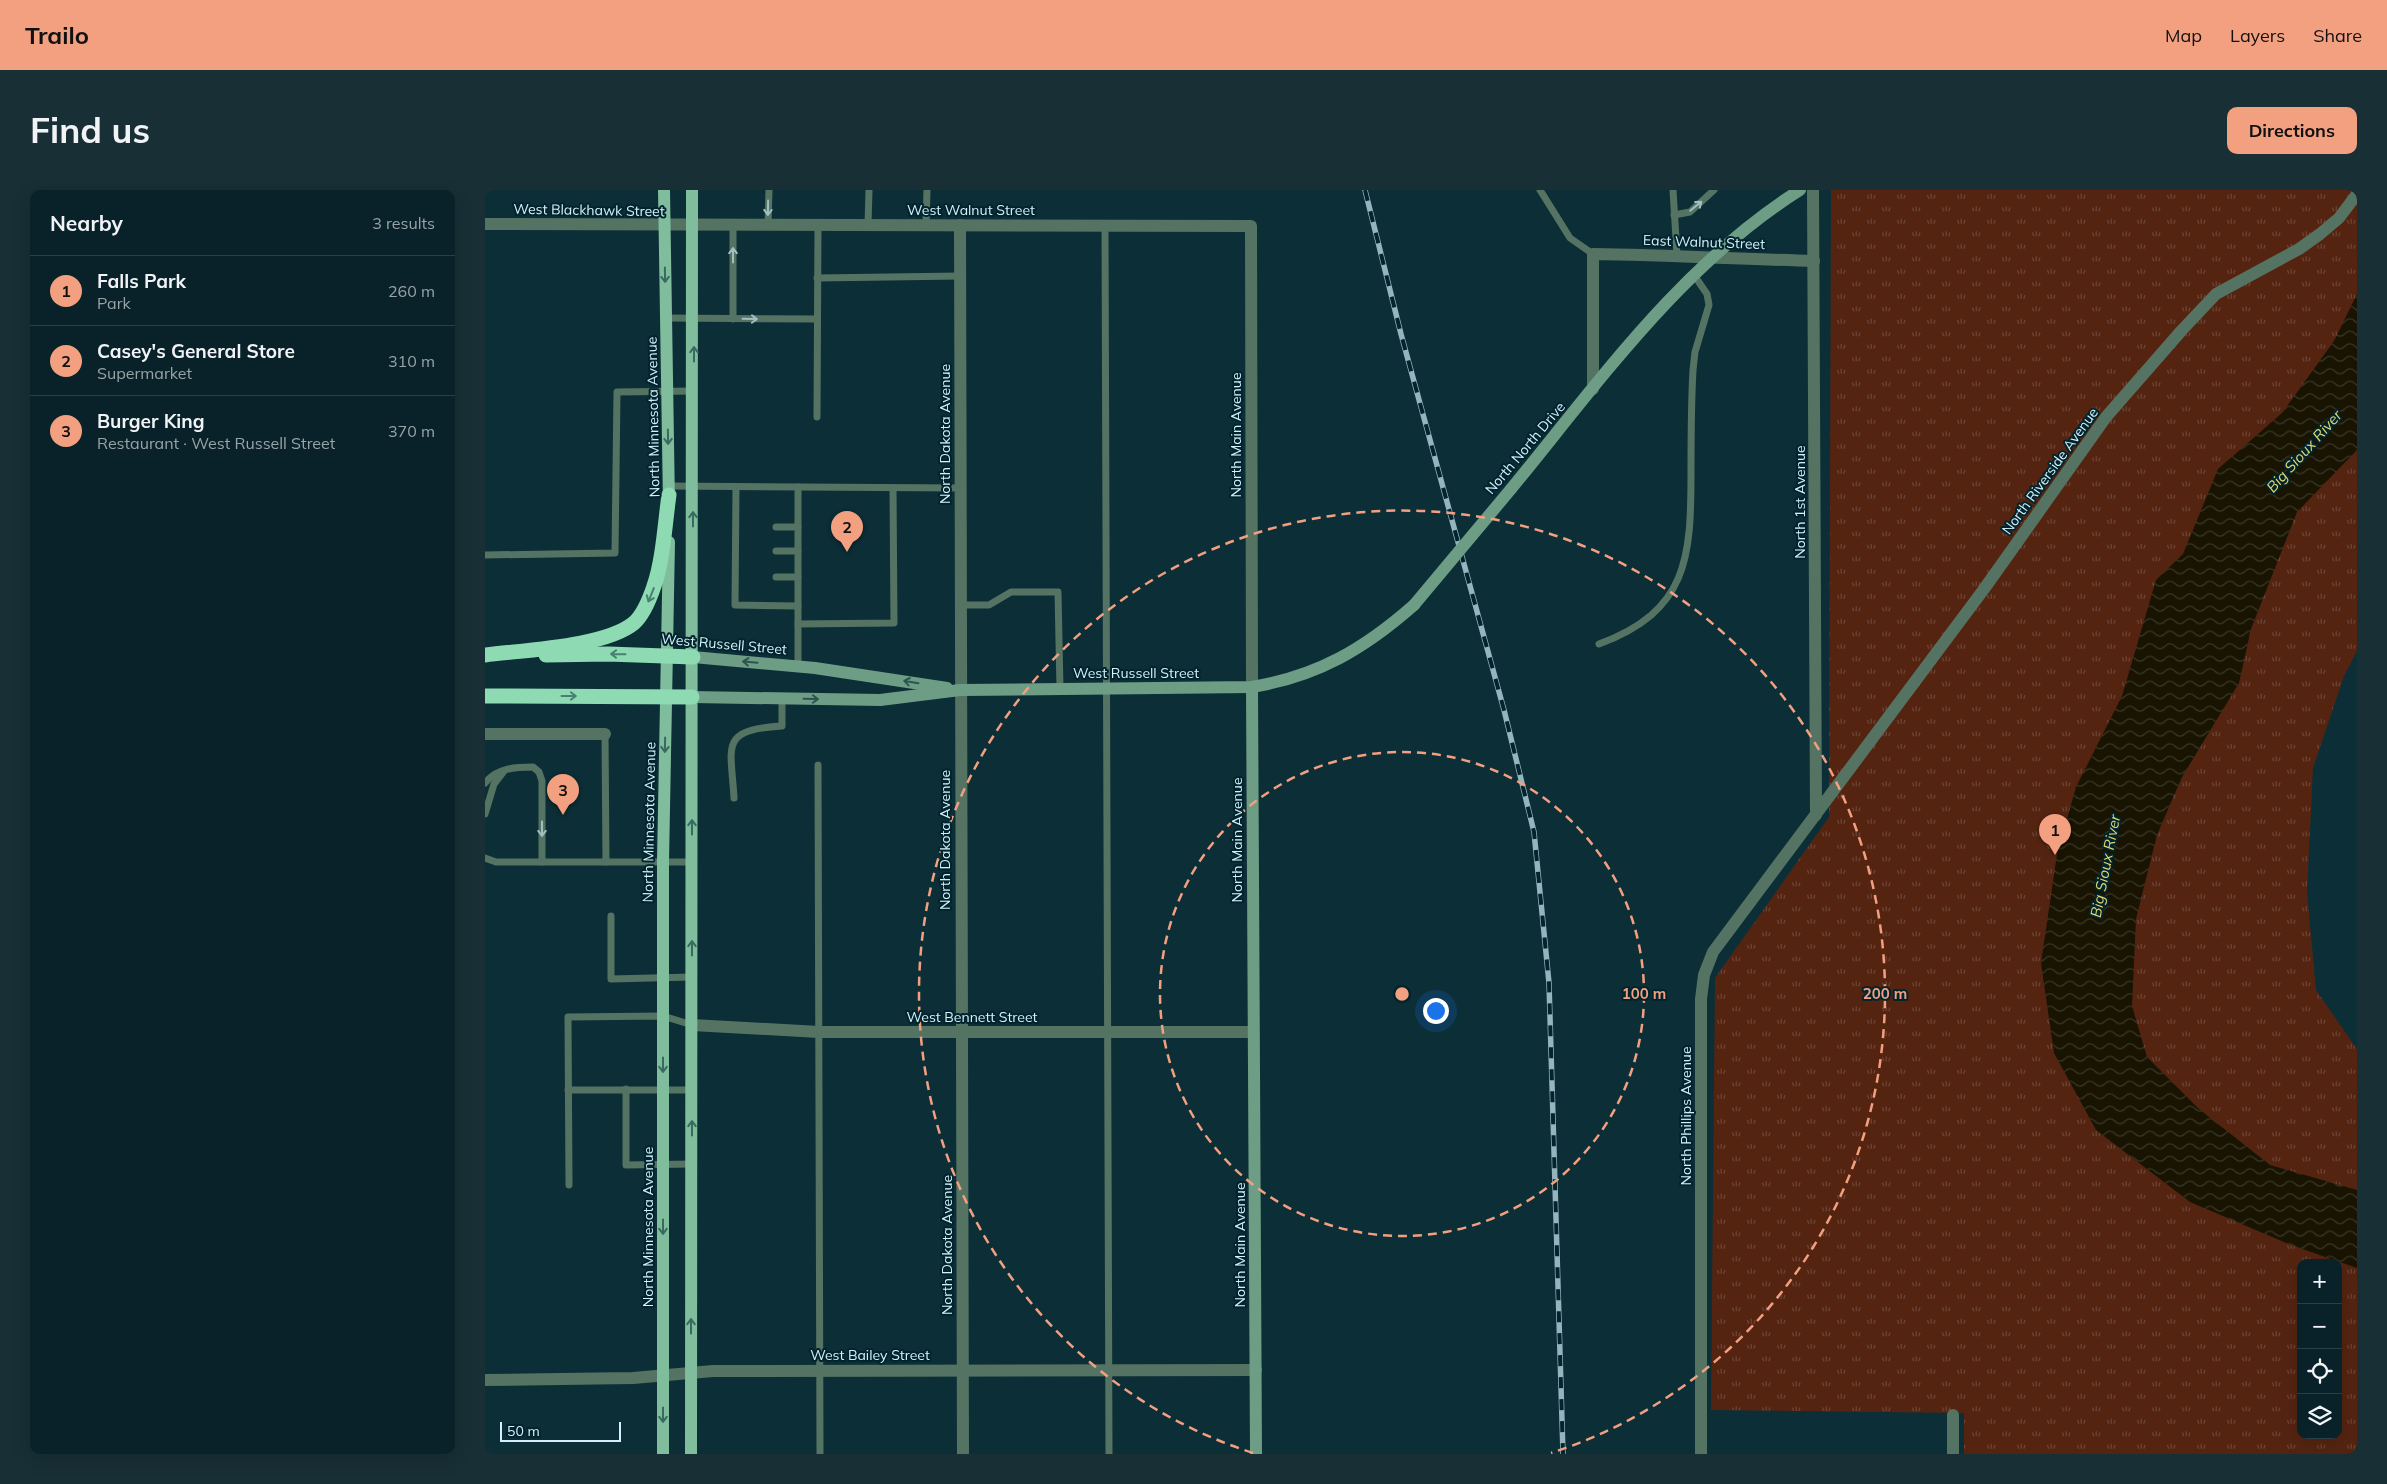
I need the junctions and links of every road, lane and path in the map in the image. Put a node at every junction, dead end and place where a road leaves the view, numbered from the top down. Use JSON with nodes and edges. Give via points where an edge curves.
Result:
{"nodes":[{"id":1,"x":664,"y":190,"type":"edge"},
{"id":2,"x":692,"y":190,"type":"edge"},
{"id":3,"x":769,"y":190,"type":"edge"},
{"id":4,"x":869,"y":190,"type":"edge"},
{"id":5,"x":927,"y":190,"type":"edge"},
{"id":6,"x":1540,"y":190,"type":"edge"},
{"id":7,"x":1673,"y":190,"type":"edge"},
{"id":8,"x":1714,"y":190,"type":"edge"},
{"id":9,"x":1800,"y":190,"type":"edge"},
{"id":10,"x":1813,"y":190,"type":"edge"},
{"id":11,"x":2357,"y":194,"type":"edge"},
{"id":12,"x":1674,"y":215,"type":"junction"},
{"id":13,"x":485,"y":224,"type":"edge"},
{"id":14,"x":926,"y":225,"type":"junction"},
{"id":15,"x":960,"y":225,"type":"junction"},
{"id":16,"x":664,"y":226,"type":"junction"},
{"id":17,"x":692,"y":226,"type":"junction"},
{"id":18,"x":733,"y":226,"type":"junction"},
{"id":19,"x":768,"y":226,"type":"junction"},
{"id":20,"x":818,"y":226,"type":"junction"},
{"id":21,"x":868,"y":226,"type":"junction"},
{"id":22,"x":1105,"y":226,"type":"junction"},
{"id":23,"x":1251,"y":226,"type":"joint"},
{"id":24,"x":1593,"y":254,"type":"junction"},
{"id":25,"x":1677,"y":255,"type":"junction"},
{"id":26,"x":1714,"y":258,"type":"junction"},
{"id":27,"x":1814,"y":262,"type":"junction"},
{"id":28,"x":1694,"y":275,"type":"junction"},
{"id":29,"x":960,"y":276,"type":"junction"},
{"id":30,"x":817,"y":278,"type":"junction"},
{"id":31,"x":666,"y":318,"type":"junction"},
{"id":32,"x":694,"y":318,"type":"junction"},
{"id":33,"x":733,"y":319,"type":"junction"},
{"id":34,"x":817,"y":319,"type":"junction"},
{"id":35,"x":1593,"y":390,"type":"junction"},
{"id":36,"x":694,"y":391,"type":"junction"},
{"id":37,"x":667,"y":392,"type":"junction"},
{"id":38,"x":817,"y":417,"type":"dead end"},
{"id":39,"x":693,"y":486,"type":"junction"},
{"id":40,"x":736,"y":487,"type":"junction"},
{"id":41,"x":799,"y":488,"type":"junction"},
{"id":42,"x":893,"y":488,"type":"junction"},
{"id":43,"x":960,"y":488,"type":"junction"},
{"id":44,"x":669,"y":490,"type":"junction"},
{"id":45,"x":776,"y":527,"type":"dead end"},
{"id":46,"x":798,"y":527,"type":"junction"},
{"id":47,"x":776,"y":551,"type":"dead end"},
{"id":48,"x":798,"y":551,"type":"junction"},
{"id":49,"x":485,"y":554,"type":"edge"},
{"id":50,"x":776,"y":577,"type":"dead end"},
{"id":51,"x":798,"y":577,"type":"junction"},
{"id":52,"x":960,"y":605,"type":"junction"},
{"id":53,"x":798,"y":606,"type":"junction"},
{"id":54,"x":798,"y":624,"type":"junction"},
{"id":55,"x":1599,"y":644,"type":"dead end"},
{"id":56,"x":667,"y":655,"type":"junction"},
{"id":57,"x":485,"y":656,"type":"edge"},
{"id":58,"x":693,"y":657,"type":"junction"},
{"id":59,"x":798,"y":667,"type":"junction"},
{"id":60,"x":1252,"y":687,"type":"junction"},
{"id":61,"x":1060,"y":689,"type":"junction"},
{"id":62,"x":1107,"y":689,"type":"junction"},
{"id":63,"x":959,"y":690,"type":"junction"},
{"id":64,"x":485,"y":696,"type":"edge"},
{"id":65,"x":665,"y":697,"type":"junction"},
{"id":66,"x":692,"y":697,"type":"junction"},
{"id":67,"x":782,"y":698,"type":"junction"},
{"id":68,"x":485,"y":734,"type":"edge"},
{"id":69,"x":605,"y":734,"type":"joint"},
{"id":70,"x":818,"y":765,"type":"dead end"},
{"id":71,"x":505,"y":770,"type":"junction"},
{"id":72,"x":485,"y":782,"type":"edge"},
{"id":73,"x":734,"y":798,"type":"dead end"},
{"id":74,"x":485,"y":814,"type":"edge"},
{"id":75,"x":1816,"y":815,"type":"junction"},
{"id":76,"x":485,"y":858,"type":"edge"},
{"id":77,"x":542,"y":862,"type":"junction"},
{"id":78,"x":606,"y":862,"type":"junction"},
{"id":79,"x":663,"y":862,"type":"junction"},
{"id":80,"x":692,"y":862,"type":"junction"},
{"id":81,"x":611,"y":916,"type":"dead end"},
{"id":82,"x":692,"y":977,"type":"junction"},
{"id":83,"x":663,"y":978,"type":"junction"},
{"id":84,"x":663,"y":1016,"type":"junction"},
{"id":85,"x":692,"y":1025,"type":"junction"},
{"id":86,"x":819,"y":1032,"type":"junction"},
{"id":87,"x":961,"y":1032,"type":"junction"},
{"id":88,"x":1107,"y":1032,"type":"junction"},
{"id":89,"x":1253,"y":1032,"type":"junction"},
{"id":90,"x":626,"y":1089,"type":"junction"},
{"id":91,"x":568,"y":1090,"type":"junction"},
{"id":92,"x":663,"y":1090,"type":"junction"},
{"id":93,"x":691,"y":1090,"type":"junction"},
{"id":94,"x":663,"y":1164,"type":"junction"},
{"id":95,"x":691,"y":1164,"type":"junction"},
{"id":96,"x":569,"y":1185,"type":"dead end"},
{"id":97,"x":963,"y":1370,"type":"junction"},
{"id":98,"x":1256,"y":1370,"type":"junction"},
{"id":99,"x":820,"y":1371,"type":"junction"},
{"id":100,"x":1109,"y":1371,"type":"junction"},
{"id":101,"x":691,"y":1374,"type":"junction"},
{"id":102,"x":663,"y":1376,"type":"junction"},
{"id":103,"x":485,"y":1380,"type":"edge"},
{"id":104,"x":1953,"y":1415,"type":"dead end"},
{"id":105,"x":663,"y":1454,"type":"edge"},
{"id":106,"x":691,"y":1454,"type":"edge"},
{"id":107,"x":820,"y":1454,"type":"edge"},
{"id":108,"x":963,"y":1454,"type":"edge"},
{"id":109,"x":1109,"y":1454,"type":"edge"},
{"id":110,"x":1256,"y":1454,"type":"edge"},
{"id":111,"x":1701,"y":1454,"type":"edge"},
{"id":112,"x":1953,"y":1454,"type":"edge"}],
"edges":[{"from":1,"to":16,"type":"main road","name":"North Minnesota Avenue"},
{"from":2,"to":17,"type":"main road"},
{"from":3,"to":19,"type":"lane","one_way":true},
{"from":4,"to":21,"type":"lane"},
{"from":5,"to":14,"type":"lane"},
{"from":6,"to":24,"type":"lane","via":[[1571,238]]},
{"from":7,"to":12,"type":"lane"},
{"from":12,"to":8,"type":"lane","one_way":true,"via":[[1690,212]]},
{"from":9,"to":26,"type":"main road","name":"North North Drive","via":[[1775,205]]},
{"from":10,"to":27,"type":"street","name":"North 1st Avenue"},
{"from":11,"to":75,"type":"street","name":"North Riverside Avenue","via":[[2339,218],[2320,234],[2216,294],[2182,330],[2107,417]]},
{"from":12,"to":25,"type":"lane"},
{"from":13,"to":16,"type":"street","name":"West Blackhawk Street"},
{"from":14,"to":15,"type":"street","name":"West Walnut Street"},
{"from":14,"to":21,"type":"street","name":"West Walnut Street"},
{"from":15,"to":22,"type":"street","name":"West Walnut Street"},
{"from":15,"to":29,"type":"street","name":"North Dakota Avenue"},
{"from":16,"to":17,"type":"street","name":"West Blackhawk Street"},
{"from":16,"to":31,"type":"main road","name":"North Minnesota Avenue","one_way":true},
{"from":17,"to":18,"type":"street","name":"West Walnut Street"},
{"from":17,"to":32,"type":"main road"},
{"from":18,"to":19,"type":"street","name":"West Walnut Street"},
{"from":33,"to":18,"type":"lane","one_way":true},
{"from":19,"to":20,"type":"street","name":"West Walnut Street"},
{"from":20,"to":21,"type":"street","name":"West Walnut Street"},
{"from":20,"to":30,"type":"lane"},
{"from":22,"to":23,"type":"street","name":"West Walnut Street"},
{"from":22,"to":62,"type":"lane"},
{"from":23,"to":60,"type":"street","name":"North Main Avenue"},
{"from":24,"to":25,"type":"street","name":"East Walnut Street"},
{"from":24,"to":35,"type":"street"},
{"from":25,"to":26,"type":"street","name":"East Walnut Street"},
{"from":26,"to":27,"type":"street","name":"East Walnut Street"},
{"from":26,"to":28,"type":"main road","name":"North North Drive"},
{"from":27,"to":75,"type":"street","name":"North 1st Avenue"},
{"from":28,"to":35,"type":"main road","name":"North North Drive","via":[[1644,327]]},
{"from":28,"to":55,"type":"lane","via":[[1707,294],[1709,306],[1693,370],[1689,541],[1678,578],[1659,608],[1643,623]]},
{"from":29,"to":30,"type":"lane"},
{"from":29,"to":43,"type":"street","name":"North Dakota Avenue"},
{"from":30,"to":34,"type":"lane"},
{"from":31,"to":32,"type":"lane"},
{"from":31,"to":37,"type":"main road","name":"North Minnesota Avenue"},
{"from":32,"to":33,"type":"lane"},
{"from":36,"to":32,"type":"main road","one_way":true},
{"from":33,"to":34,"type":"lane","one_way":true},
{"from":34,"to":38,"type":"lane"},
{"from":35,"to":60,"type":"main road","name":"North North Drive","bridge":true,"via":[[1414,605],[1383,632],[1338,660],[1310,673]]},
{"from":36,"to":37,"type":"lane"},
{"from":36,"to":39,"type":"main road"},
{"from":37,"to":44,"type":"main road","name":"North Minnesota Avenue","one_way":true},
{"from":37,"to":49,"type":"lane","via":[[617,392],[615,554]]},
{"from":39,"to":40,"type":"lane"},
{"from":39,"to":44,"type":"lane"},
{"from":58,"to":39,"type":"main road","one_way":true},
{"from":40,"to":41,"type":"lane"},
{"from":40,"to":53,"type":"lane","via":[[738,577],[735,605]]},
{"from":41,"to":42,"type":"lane"},
{"from":41,"to":46,"type":"lane"},
{"from":42,"to":43,"type":"lane"},
{"from":42,"to":54,"type":"lane","via":[[894,623]]},
{"from":43,"to":52,"type":"street","name":"North Dakota Avenue"},
{"from":44,"to":56,"type":"main road","name":"North Minnesota Avenue"},
{"from":44,"to":57,"type":"highway","one_way":true,"via":[[655,585],[635,622],[590,641]]},
{"from":45,"to":46,"type":"lane"},
{"from":46,"to":48,"type":"lane"},
{"from":47,"to":48,"type":"lane"},
{"from":48,"to":51,"type":"lane"},
{"from":50,"to":51,"type":"lane"},
{"from":51,"to":53,"type":"lane"},
{"from":52,"to":61,"type":"lane","via":[[989,605],[1011,592],[1059,592]]},
{"from":52,"to":63,"type":"street","name":"North Dakota Avenue"},
{"from":53,"to":54,"type":"lane"},
{"from":54,"to":59,"type":"lane"},
{"from":56,"to":57,"type":"highway","name":"West Russell Street","one_way":true},
{"from":56,"to":58,"type":"highway","name":"West Russell Street"},
{"from":56,"to":65,"type":"main road","name":"North Minnesota Avenue"},
{"from":59,"to":58,"type":"main road","name":"West Russell Street","one_way":true},
{"from":58,"to":66,"type":"main road"},
{"from":63,"to":59,"type":"main road","name":"West Russell Street","one_way":true},
{"from":60,"to":62,"type":"main road","name":"West Russell Street"},
{"from":60,"to":89,"type":"main road","name":"North Main Avenue"},
{"from":61,"to":62,"type":"main road","name":"West Russell Street"},
{"from":61,"to":63,"type":"main road","name":"West Russell Street"},
{"from":62,"to":88,"type":"lane"},
{"from":67,"to":63,"type":"main road","name":"West Russell Street","one_way":true,"via":[[881,700]]},
{"from":63,"to":87,"type":"street","name":"North Dakota Avenue"},
{"from":64,"to":65,"type":"highway","name":"West Russell Street","one_way":true},
{"from":65,"to":66,"type":"highway","name":"West Russell Street"},
{"from":65,"to":79,"type":"main road","name":"North Minnesota Avenue","one_way":true},
{"from":66,"to":67,"type":"main road","name":"West Russell Street"},
{"from":80,"to":66,"type":"main road","one_way":true},
{"from":67,"to":73,"type":"lane","via":[[782,726],[757,728],[738,734],[731,745]]},
{"from":68,"to":69,"type":"street"},
{"from":69,"to":78,"type":"lane"},
{"from":70,"to":86,"type":"lane"},
{"from":71,"to":72,"type":"lane"},
{"from":71,"to":74,"type":"lane","via":[[494,784]]},
{"from":71,"to":77,"type":"lane","one_way":true,"via":[[533,767],[539,772],[542,781]]},
{"from":75,"to":111,"type":"street","name":"North Phillips Avenue","via":[[1713,952],[1704,975],[1701,999]]},
{"from":76,"to":77,"type":"lane","via":[[496,862]]},
{"from":77,"to":78,"type":"lane"},
{"from":78,"to":79,"type":"lane"},
{"from":79,"to":80,"type":"lane"},
{"from":79,"to":83,"type":"main road","name":"North Minnesota Avenue"},
{"from":82,"to":80,"type":"main road","one_way":true},
{"from":81,"to":83,"type":"lane","via":[[611,979]]},
{"from":82,"to":83,"type":"lane"},
{"from":82,"to":85,"type":"main road"},
{"from":83,"to":84,"type":"main road","name":"North Minnesota Avenue"},
{"from":84,"to":85,"type":"lane"},
{"from":84,"to":91,"type":"lane","via":[[568,1016]]},
{"from":84,"to":92,"type":"main road","name":"North Minnesota Avenue","one_way":true},
{"from":85,"to":86,"type":"street","name":"West Bennett Street"},
{"from":85,"to":93,"type":"main road"},
{"from":86,"to":87,"type":"street","name":"West Bennett Street"},
{"from":86,"to":99,"type":"lane"},
{"from":87,"to":88,"type":"street","name":"West Bennett Street"},
{"from":87,"to":97,"type":"street","name":"North Dakota Avenue"},
{"from":88,"to":89,"type":"street","name":"West Bennett Street"},
{"from":88,"to":100,"type":"lane"},
{"from":89,"to":98,"type":"main road","name":"North Main Avenue"},
{"from":90,"to":91,"type":"lane"},
{"from":90,"to":92,"type":"lane"},
{"from":90,"to":94,"type":"lane","via":[[626,1165]]},
{"from":91,"to":96,"type":"lane"},
{"from":92,"to":93,"type":"lane"},
{"from":92,"to":94,"type":"main road","name":"North Minnesota Avenue"},
{"from":95,"to":93,"type":"main road","one_way":true},
{"from":94,"to":95,"type":"lane"},
{"from":94,"to":102,"type":"main road","name":"North Minnesota Avenue","one_way":true},
{"from":101,"to":95,"type":"main road","one_way":true},
{"from":97,"to":99,"type":"street","name":"West Bailey Street"},
{"from":97,"to":100,"type":"street","name":"West Bailey Street"},
{"from":97,"to":108,"type":"street","name":"North Dakota Avenue"},
{"from":98,"to":100,"type":"street","name":"West Bailey Street"},
{"from":98,"to":110,"type":"main road","name":"North Main Avenue"},
{"from":99,"to":101,"type":"street","name":"West Bailey Street"},
{"from":99,"to":107,"type":"lane"},
{"from":100,"to":109,"type":"lane"},
{"from":101,"to":102,"type":"street","name":"West Bailey Street"},
{"from":101,"to":106,"type":"main road"},
{"from":102,"to":103,"type":"street","name":"West Bailey Street"},
{"from":102,"to":105,"type":"main road","name":"North Minnesota Avenue","one_way":true},
{"from":104,"to":112,"type":"street"}]}
